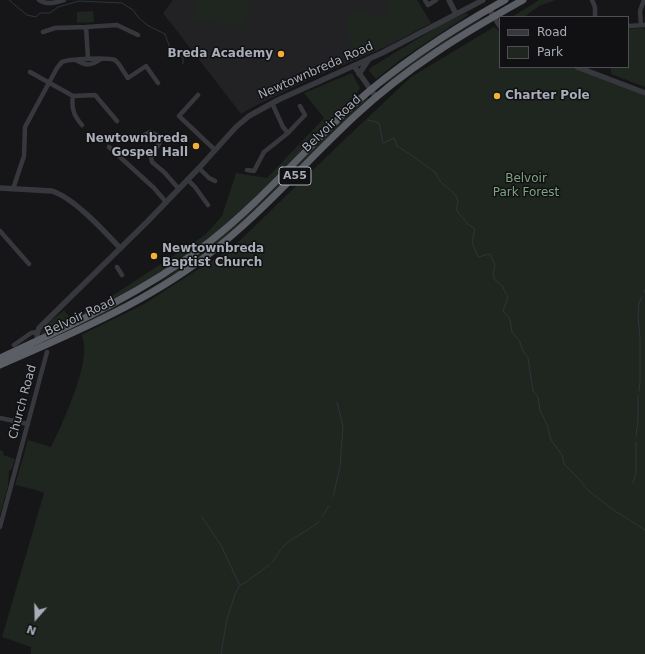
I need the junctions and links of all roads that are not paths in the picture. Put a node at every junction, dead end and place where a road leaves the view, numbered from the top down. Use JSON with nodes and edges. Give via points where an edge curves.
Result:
{"nodes":[{"id":1,"x":38,"y":0,"type":"edge"},
{"id":2,"x":64,"y":0,"type":"edge"},
{"id":3,"x":425,"y":0,"type":"edge"},
{"id":4,"x":436,"y":0,"type":"edge"},
{"id":5,"x":448,"y":0,"type":"edge"},
{"id":6,"x":483,"y":0,"type":"edge"},
{"id":7,"x":505,"y":0,"type":"edge"},
{"id":8,"x":523,"y":0,"type":"edge"},
{"id":9,"x":592,"y":0,"type":"edge"},
{"id":10,"x":644,"y":0,"type":"edge"},
{"id":11,"x":489,"y":9,"type":"junction"},
{"id":12,"x":456,"y":14,"type":"junction"},
{"id":13,"x":494,"y":16,"type":"junction"},
{"id":14,"x":595,"y":16,"type":"edge"},
{"id":15,"x":499,"y":24,"type":"edge"},
{"id":16,"x":643,"y":25,"type":"edge"},
{"id":17,"x":629,"y":26,"type":"edge"},
{"id":18,"x":86,"y":27,"type":"junction"},
{"id":19,"x":43,"y":32,"type":"dead end"},
{"id":20,"x":138,"y":35,"type":"dead end"},
{"id":21,"x":88,"y":59,"type":"junction"},
{"id":22,"x":101,"y":59,"type":"junction"},
{"id":23,"x":369,"y":59,"type":"junction"},
{"id":24,"x":76,"y":60,"type":"junction"},
{"id":25,"x":354,"y":66,"type":"junction"},
{"id":26,"x":580,"y":68,"type":"edge"},
{"id":27,"x":30,"y":72,"type":"dead end"},
{"id":28,"x":359,"y":74,"type":"junction"},
{"id":29,"x":49,"y":83,"type":"junction"},
{"id":30,"x":158,"y":83,"type":"dead end"},
{"id":31,"x":371,"y":90,"type":"junction"},
{"id":32,"x":645,"y":93,"type":"edge"},
{"id":33,"x":198,"y":95,"type":"dead end"},
{"id":34,"x":73,"y":96,"type":"junction"},
{"id":35,"x":376,"y":98,"type":"junction"},
{"id":36,"x":272,"y":103,"type":"junction"},
{"id":37,"x":300,"y":106,"type":"dead end"},
{"id":38,"x":117,"y":121,"type":"dead end"},
{"id":39,"x":82,"y":125,"type":"dead end"},
{"id":40,"x":288,"y":132,"type":"junction"},
{"id":41,"x":137,"y":139,"type":"dead end"},
{"id":42,"x":109,"y":147,"type":"dead end"},
{"id":43,"x":215,"y":150,"type":"junction"},
{"id":44,"x":199,"y":168,"type":"junction"},
{"id":45,"x":248,"y":170,"type":"dead end"},
{"id":46,"x":188,"y":180,"type":"junction"},
{"id":47,"x":215,"y":181,"type":"dead end"},
{"id":48,"x":0,"y":188,"type":"edge"},
{"id":49,"x":13,"y":189,"type":"junction"},
{"id":50,"x":179,"y":189,"type":"junction"},
{"id":51,"x":166,"y":202,"type":"junction"},
{"id":52,"x":208,"y":205,"type":"dead end"},
{"id":53,"x":251,"y":207,"type":"junction"},
{"id":54,"x":258,"y":213,"type":"junction"},
{"id":55,"x":0,"y":231,"type":"edge"},
{"id":56,"x":120,"y":248,"type":"junction"},
{"id":57,"x":113,"y":263,"type":"junction"},
{"id":58,"x":29,"y":264,"type":"dead end"},
{"id":59,"x":122,"y":275,"type":"dead end"},
{"id":60,"x":37,"y":332,"type":"junction"},
{"id":61,"x":14,"y":345,"type":"dead end"},
{"id":62,"x":42,"y":347,"type":"junction"},
{"id":63,"x":0,"y":358,"type":"edge"},
{"id":64,"x":0,"y":365,"type":"edge"},
{"id":65,"x":0,"y":418,"type":"edge"},
{"id":66,"x":28,"y":424,"type":"junction"},
{"id":67,"x":0,"y":527,"type":"edge"}],
"edges":[{"from":1,"to":2,"type":"street","via":[[49,4]]},
{"from":3,"to":4,"type":"street","via":[[428,5]]},
{"from":5,"to":12,"type":"street"},
{"from":6,"to":12,"type":"street","name":"Newtownbreda Road"},
{"from":7,"to":11,"type":"highway","name":"Belvoir Road","number":"A55"},
{"from":8,"to":13,"type":"highway","name":"Belvoir Road","number":"A55"},
{"from":9,"to":14,"type":"street"},
{"from":10,"to":16,"type":"street","via":[[640,11]]},
{"from":11,"to":13,"type":"street"},
{"from":11,"to":31,"type":"highway","name":"Belvoir Road","number":"A55","via":[[426,48]]},
{"from":12,"to":23,"type":"street","name":"Newtownbreda Road"},
{"from":13,"to":15,"type":"street"},
{"from":13,"to":35,"type":"highway","name":"Belvoir Road","number":"A55","via":[[434,53]]},
{"from":16,"to":17,"type":"street"},
{"from":18,"to":19,"type":"street","via":[[55,28]]},
{"from":18,"to":20,"type":"street","via":[[117,25]]},
{"from":18,"to":21,"type":"street"},
{"from":21,"to":22,"type":"street"},
{"from":21,"to":24,"type":"street"},
{"from":22,"to":24,"type":"street","via":[[88,65]]},
{"from":22,"to":30,"type":"street","via":[[115,60],[128,78],[146,66]]},
{"from":23,"to":25,"type":"street","name":"Newtownbreda Road"},
{"from":23,"to":28,"type":"street"},
{"from":24,"to":29,"type":"street","via":[[62,62]]},
{"from":25,"to":28,"type":"street"},
{"from":25,"to":36,"type":"street","name":"Newtownbreda Road"},
{"from":26,"to":32,"type":"street"},
{"from":27,"to":29,"type":"street"},
{"from":28,"to":31,"type":"street"},
{"from":29,"to":34,"type":"street"},
{"from":29,"to":49,"type":"street","via":[[24,130],[24,156]]},
{"from":31,"to":35,"type":"street"},
{"from":31,"to":53,"type":"highway","name":"Belvoir Road","number":"A55"},
{"from":33,"to":43,"type":"street","via":[[179,116]]},
{"from":34,"to":38,"type":"street","via":[[95,96]]},
{"from":34,"to":39,"type":"street","via":[[74,112]]},
{"from":35,"to":54,"type":"highway","name":"Belvoir Road","number":"A55","via":[[337,133]]},
{"from":36,"to":40,"type":"street"},
{"from":36,"to":43,"type":"street","name":"Newtownbreda Road","via":[[248,116]]},
{"from":37,"to":40,"type":"street","via":[[305,115]]},
{"from":40,"to":45,"type":"street","via":[[264,152],[254,171]]},
{"from":41,"to":50,"type":"street","via":[[150,132],[157,135],[160,142],[151,157],[152,162]]},
{"from":42,"to":51,"type":"street"},
{"from":43,"to":44,"type":"street","name":"Newtownbreda Road"},
{"from":44,"to":46,"type":"street","name":"Newtownbreda Road"},
{"from":44,"to":47,"type":"street"},
{"from":46,"to":50,"type":"street","name":"Newtownbreda Road"},
{"from":46,"to":52,"type":"street"},
{"from":48,"to":49,"type":"street"},
{"from":49,"to":56,"type":"street","via":[[52,191],[60,194],[80,209]]},
{"from":50,"to":51,"type":"street","name":"Newtownbreda Road"},
{"from":51,"to":56,"type":"street","name":"Newtownbreda Road"},
{"from":53,"to":54,"type":"street"},
{"from":53,"to":62,"type":"highway","name":"Belvoir Road","number":"A55","via":[[203,247],[157,279]]},
{"from":54,"to":62,"type":"highway","name":"Belvoir Road","number":"A55","via":[[205,257],[165,285],[121,310]]},
{"from":55,"to":58,"type":"street"},
{"from":56,"to":57,"type":"street","name":"Newtownbreda Road"},
{"from":57,"to":59,"type":"street"},
{"from":57,"to":60,"type":"street","name":"Newtownbreda Road","via":[[41,325]]},
{"from":60,"to":61,"type":"street","name":"Newtownbreda Road","via":[[31,333]]},
{"from":60,"to":62,"type":"street"},
{"from":62,"to":63,"type":"highway","number":"A55"},
{"from":62,"to":64,"type":"highway","number":"A55"},
{"from":62,"to":66,"type":"street","name":"Church Road"},
{"from":65,"to":66,"type":"street"},
{"from":66,"to":67,"type":"street","name":"Church Road"}]}
